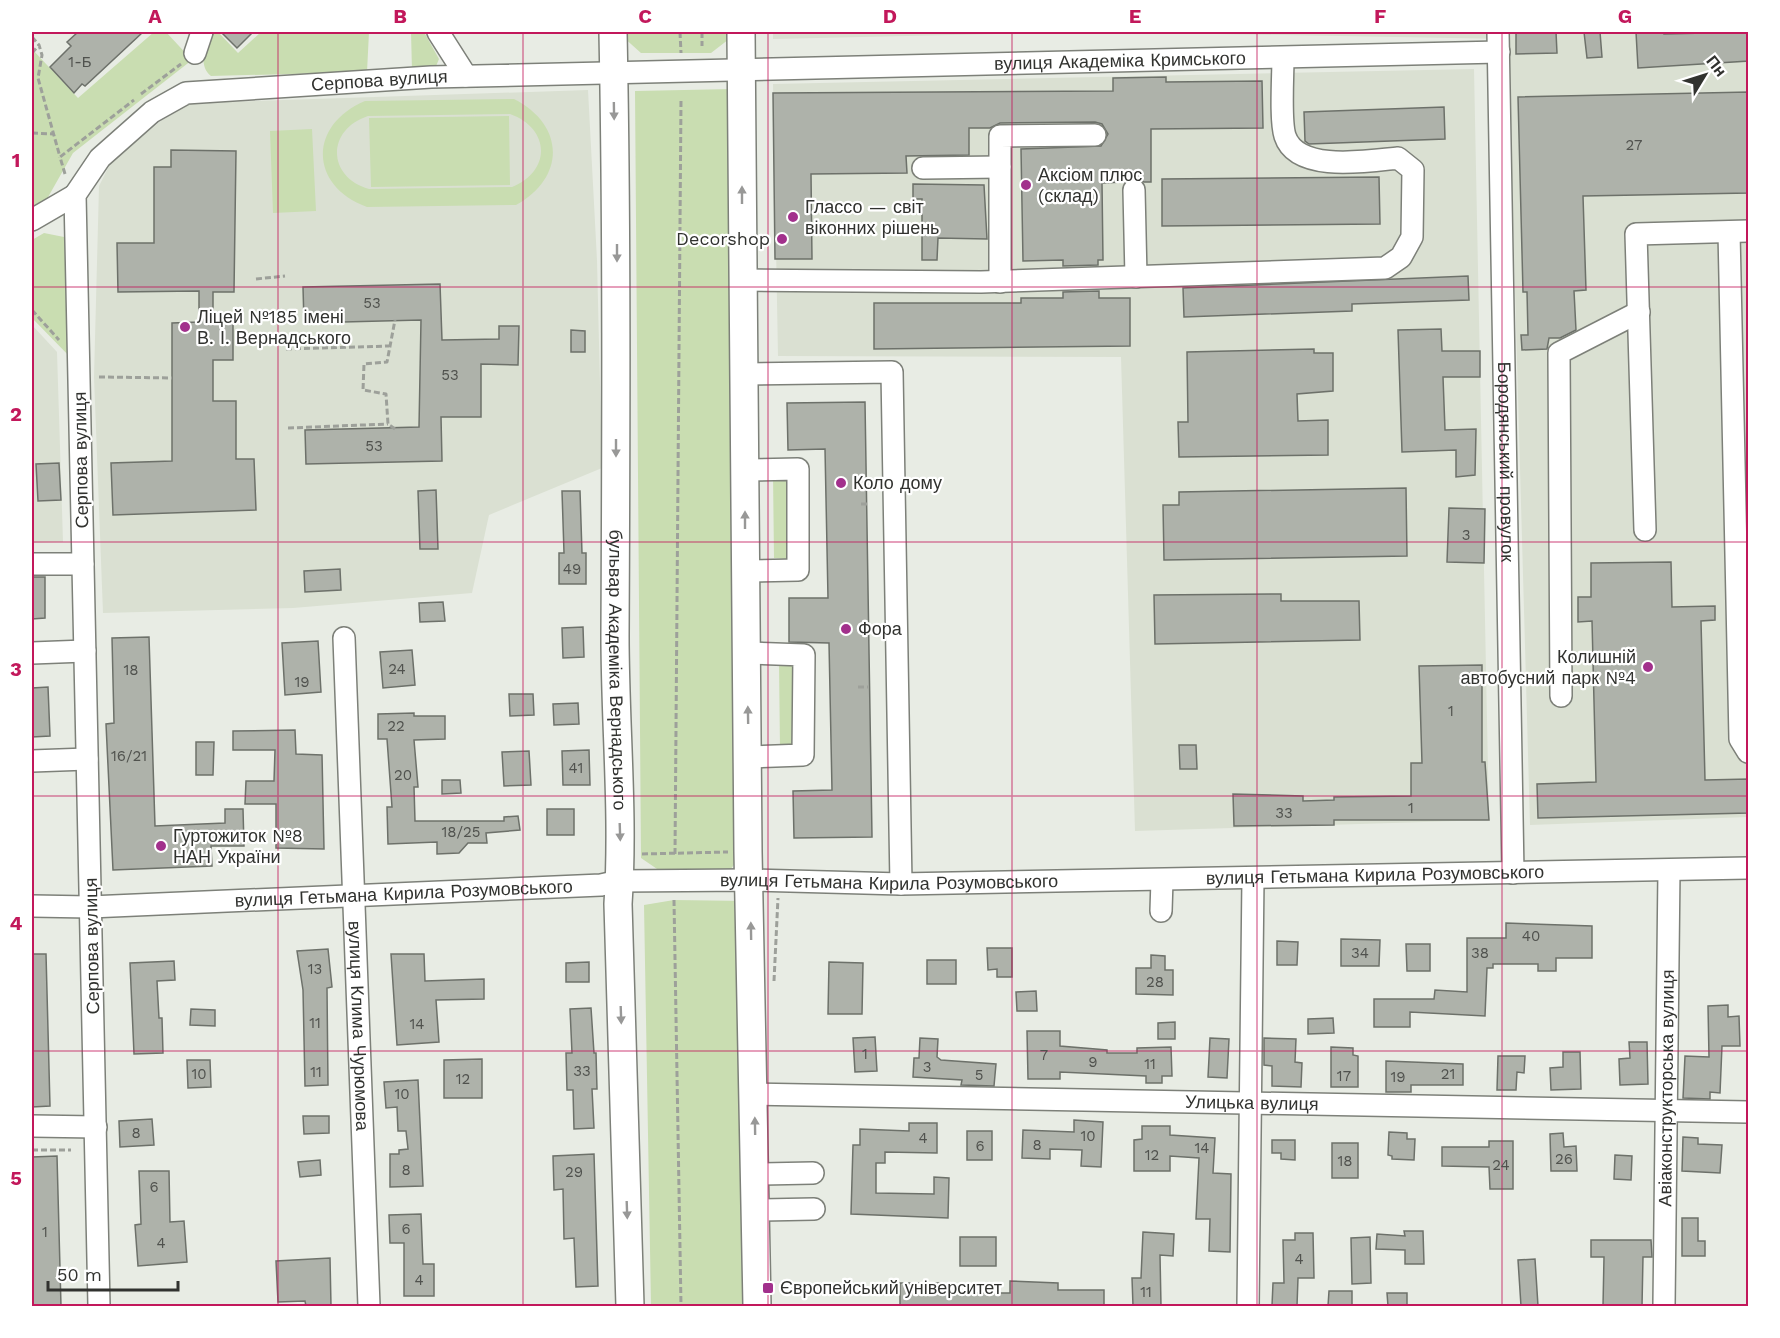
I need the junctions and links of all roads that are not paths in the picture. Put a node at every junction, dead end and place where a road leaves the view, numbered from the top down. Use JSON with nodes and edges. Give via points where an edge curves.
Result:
{"nodes":[{"id":1,"x":202,"y":32,"type":"edge"},
{"id":2,"x":438,"y":32,"type":"edge"},
{"id":3,"x":613,"y":32,"type":"edge"},
{"id":4,"x":741,"y":32,"type":"edge"},
{"id":5,"x":1498,"y":42,"type":"edge"},
{"id":6,"x":195,"y":53,"type":"dead end"},
{"id":7,"x":1283,"y":58,"type":"junction"},
{"id":8,"x":742,"y":72,"type":"junction"},
{"id":9,"x":614,"y":73,"type":"junction"},
{"id":10,"x":466,"y":76,"type":"junction"},
{"id":11,"x":1095,"y":135,"type":"dead end"},
{"id":12,"x":1000,"y":167,"type":"junction"},
{"id":13,"x":923,"y":168,"type":"dead end"},
{"id":14,"x":1134,"y":190,"type":"dead end"},
{"id":15,"x":75,"y":195,"type":"junction"},
{"id":16,"x":32,"y":220,"type":"edge"},
{"id":17,"x":1739,"y":231,"type":"edge"},
{"id":18,"x":1136,"y":277,"type":"junction"},
{"id":19,"x":743,"y":280,"type":"junction"},
{"id":20,"x":1000,"y":282,"type":"junction"},
{"id":21,"x":1639,"y":312,"type":"junction"},
{"id":22,"x":743,"y":374,"type":"junction"},
{"id":23,"x":744,"y":470,"type":"junction"},
{"id":24,"x":1645,"y":530,"type":"dead end"},
{"id":25,"x":32,"y":564,"type":"edge"},
{"id":26,"x":83,"y":564,"type":"junction"},
{"id":27,"x":745,"y":571,"type":"junction"},
{"id":28,"x":344,"y":638,"type":"dead end"},
{"id":29,"x":85,"y":651,"type":"junction"},
{"id":30,"x":32,"y":652,"type":"edge"},
{"id":31,"x":747,"y":653,"type":"junction"},
{"id":32,"x":1561,"y":696,"type":"dead end"},
{"id":33,"x":1749,"y":752,"type":"edge"},
{"id":34,"x":748,"y":757,"type":"junction"},
{"id":35,"x":87,"y":759,"type":"junction"},
{"id":36,"x":32,"y":761,"type":"edge"},
{"id":37,"x":1749,"y":868,"type":"edge"},
{"id":38,"x":1669,"y":870,"type":"junction"},
{"id":39,"x":1513,"y":873,"type":"junction"},
{"id":40,"x":1253,"y":878,"type":"junction"},
{"id":41,"x":749,"y":880,"type":"junction"},
{"id":42,"x":1162,"y":880,"type":"junction"},
{"id":43,"x":619,"y":882,"type":"junction"},
{"id":44,"x":901,"y":884,"type":"junction"},
{"id":45,"x":354,"y":894,"type":"junction"},
{"id":46,"x":32,"y":906,"type":"edge"},
{"id":47,"x":90,"y":907,"type":"junction"},
{"id":48,"x":1161,"y":911,"type":"dead end"},
{"id":49,"x":754,"y":1094,"type":"junction"},
{"id":50,"x":1250,"y":1103,"type":"junction"},
{"id":51,"x":1667,"y":1110,"type":"junction"},
{"id":52,"x":1749,"y":1112,"type":"edge"},
{"id":53,"x":32,"y":1126,"type":"edge"},
{"id":54,"x":96,"y":1127,"type":"junction"},
{"id":55,"x":813,"y":1173,"type":"dead end"},
{"id":56,"x":755,"y":1174,"type":"junction"},
{"id":57,"x":814,"y":1209,"type":"dead end"},
{"id":58,"x":756,"y":1210,"type":"junction"},
{"id":59,"x":99,"y":1306,"type":"edge"},
{"id":60,"x":369,"y":1306,"type":"edge"},
{"id":61,"x":630,"y":1306,"type":"edge"},
{"id":62,"x":758,"y":1306,"type":"edge"},
{"id":63,"x":1248,"y":1306,"type":"edge"},
{"id":64,"x":1664,"y":1306,"type":"edge"}],
"edges":[{"from":1,"to":6,"type":"street"},
{"from":2,"to":10,"type":"street"},
{"from":3,"to":9,"type":"main road","name":"бульвар Академіка Вернадського"},
{"from":4,"to":8,"type":"main road"},
{"from":5,"to":7,"type":"street","name":"вулиця Академіка Кримського"},
{"from":5,"to":39,"type":"street","name":"Бородянський провулок"},
{"from":7,"to":8,"type":"street","name":"вулиця Академіка Кримського"},
{"from":7,"to":18,"type":"street","via":[[1284,134],[1289,146],[1307,159],[1356,163],[1398,158],[1413,170],[1412,237],[1401,257],[1385,268]]},
{"from":8,"to":9,"type":"street","name":"вулиця Академіка Кримського"},
{"from":19,"to":8,"type":"main road","one_way":true},
{"from":9,"to":10,"type":"street","name":"Серпова вулиця"},
{"from":9,"to":43,"type":"main road","name":"бульвар Академіка Вернадського","one_way":true},
{"from":10,"to":15,"type":"street","name":"Серпова вулиця","via":[[186,93],[152,112],[100,158]]},
{"from":11,"to":12,"type":"street","via":[[1000,136]]},
{"from":12,"to":13,"type":"street"},
{"from":12,"to":20,"type":"street"},
{"from":14,"to":18,"type":"street"},
{"from":15,"to":16,"type":"street"},
{"from":15,"to":26,"type":"street","name":"Серпова вулиця"},
{"from":17,"to":21,"type":"street","via":[[1636,234]]},
{"from":17,"to":33,"type":"street","via":[[1740,739]]},
{"from":18,"to":20,"type":"street"},
{"from":19,"to":20,"type":"street"},
{"from":19,"to":22,"type":"main road"},
{"from":21,"to":24,"type":"street"},
{"from":21,"to":32,"type":"street","via":[[1559,353]]},
{"from":22,"to":23,"type":"main road"},
{"from":22,"to":44,"type":"street","via":[[892,372]]},
{"from":27,"to":23,"type":"main road","one_way":true},
{"from":23,"to":27,"type":"street","via":[[798,469],[799,503],[798,570]]},
{"from":25,"to":26,"type":"street"},
{"from":26,"to":29,"type":"street","name":"Серпова вулиця"},
{"from":27,"to":31,"type":"main road"},
{"from":28,"to":45,"type":"street","name":"вулиця Клима Чурюмова"},
{"from":29,"to":30,"type":"street"},
{"from":29,"to":35,"type":"street","name":"Серпова вулиця"},
{"from":34,"to":31,"type":"main road","one_way":true},
{"from":31,"to":34,"type":"street","via":[[804,655],[803,756]]},
{"from":34,"to":41,"type":"main road"},
{"from":35,"to":36,"type":"street"},
{"from":35,"to":47,"type":"street","name":"Серпова вулиця"},
{"from":37,"to":38,"type":"street","name":"вулиця Гетьмана Кирила Розумовського"},
{"from":38,"to":39,"type":"street","name":"вулиця Гетьмана Кирила Розумовського"},
{"from":38,"to":51,"type":"street","name":"Авіаконструкторська вулиця"},
{"from":39,"to":40,"type":"street","name":"вулиця Гетьмана Кирила Розумовського"},
{"from":40,"to":42,"type":"street","name":"вулиця Гетьмана Кирила Розумовського"},
{"from":40,"to":50,"type":"street"},
{"from":41,"to":43,"type":"street","name":"вулиця Гетьмана Кирила Розумовського"},
{"from":41,"to":44,"type":"street","name":"вулиця Гетьмана Кирила Розумовського"},
{"from":49,"to":41,"type":"main road","one_way":true},
{"from":42,"to":44,"type":"street","name":"вулиця Гетьмана Кирила Розумовського"},
{"from":42,"to":48,"type":"street"},
{"from":43,"to":45,"type":"street","name":"вулиця Гетьмана Кирила Розумовського"},
{"from":43,"to":61,"type":"main road","name":"бульвар Академіка Вернадського","one_way":true},
{"from":45,"to":47,"type":"street","name":"вулиця Гетьмана Кирила Розумовського"},
{"from":45,"to":60,"type":"street","name":"вулиця Клима Чурюмова"},
{"from":46,"to":47,"type":"street","name":"вулиця Гетьмана Кирила Розумовського"},
{"from":47,"to":54,"type":"street","name":"Серпова вулиця"},
{"from":49,"to":50,"type":"street","name":"Улицька вулиця"},
{"from":56,"to":49,"type":"main road","one_way":true},
{"from":50,"to":51,"type":"street","name":"Улицька вулиця"},
{"from":50,"to":63,"type":"street"},
{"from":51,"to":52,"type":"street","name":"Улицька вулиця"},
{"from":51,"to":64,"type":"street","name":"Авіаконструкторська вулиця"},
{"from":53,"to":54,"type":"street"},
{"from":54,"to":59,"type":"street","name":"Серпова вулиця"},
{"from":55,"to":56,"type":"street"},
{"from":56,"to":58,"type":"main road"},
{"from":57,"to":58,"type":"street"},
{"from":58,"to":62,"type":"main road"}]}
